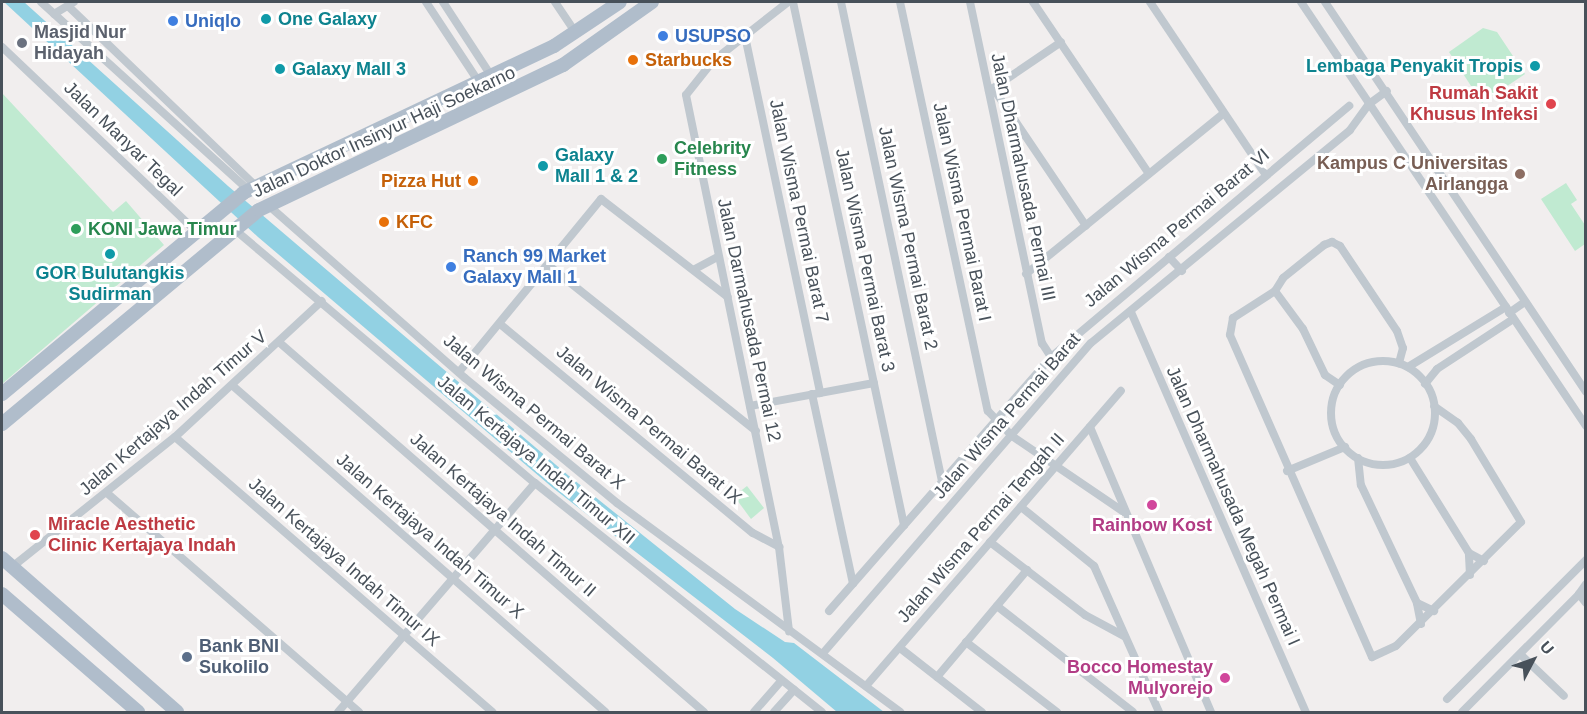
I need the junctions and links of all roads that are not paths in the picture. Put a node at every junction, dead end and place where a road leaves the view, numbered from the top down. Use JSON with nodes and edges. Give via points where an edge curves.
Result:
{"nodes":[{"id":1,"x":426,"y":2,"type":"edge"},
{"id":2,"x":443,"y":2,"type":"edge"},
{"id":3,"x":555,"y":2,"type":"edge"},
{"id":4,"x":620,"y":2,"type":"edge"},
{"id":5,"x":652,"y":2,"type":"edge"},
{"id":6,"x":788,"y":2,"type":"edge"},
{"id":7,"x":793,"y":2,"type":"edge"},
{"id":8,"x":841,"y":2,"type":"edge"},
{"id":9,"x":900,"y":2,"type":"edge"},
{"id":10,"x":970,"y":2,"type":"edge"},
{"id":11,"x":1033,"y":2,"type":"edge"},
{"id":12,"x":1150,"y":2,"type":"edge"},
{"id":13,"x":1301,"y":2,"type":"edge"},
{"id":14,"x":1325,"y":2,"type":"edge"},
{"id":15,"x":46,"y":3,"type":"edge"},
{"id":16,"x":71,"y":4,"type":"edge"},
{"id":17,"x":54,"y":14,"type":"junction"},
{"id":18,"x":576,"y":33,"type":"junction"},
{"id":19,"x":743,"y":37,"type":"junction"},
{"id":20,"x":1061,"y":42,"type":"junction"},
{"id":21,"x":2,"y":47,"type":"edge"},
{"id":22,"x":484,"y":77,"type":"junction"},
{"id":23,"x":991,"y":90,"type":"junction"},
{"id":24,"x":1387,"y":91,"type":"junction"},
{"id":25,"x":1369,"y":104,"type":"junction"},
{"id":26,"x":1349,"y":106,"type":"dead end"},
{"id":27,"x":1224,"y":112,"type":"junction"},
{"id":28,"x":1149,"y":174,"type":"junction"},
{"id":29,"x":1266,"y":175,"type":"junction"},
{"id":30,"x":249,"y":190,"type":"junction"},
{"id":31,"x":263,"y":208,"type":"junction"},
{"id":32,"x":1086,"y":225,"type":"junction"},
{"id":33,"x":236,"y":227,"type":"junction"},
{"id":34,"x":196,"y":231,"type":"junction"},
{"id":35,"x":718,"y":257,"type":"junction"},
{"id":36,"x":1169,"y":257,"type":"junction"},
{"id":37,"x":196,"y":259,"type":"junction"},
{"id":38,"x":549,"y":265,"type":"junction"},
{"id":39,"x":721,"y":267,"type":"junction"},
{"id":40,"x":695,"y":270,"type":"junction"},
{"id":41,"x":1182,"y":271,"type":"junction"},
{"id":42,"x":1026,"y":274,"type":"junction"},
{"id":43,"x":703,"y":276,"type":"junction"},
{"id":44,"x":128,"y":288,"type":"junction"},
{"id":45,"x":1275,"y":291,"type":"junction"},
{"id":46,"x":728,"y":298,"type":"junction"},
{"id":47,"x":322,"y":302,"type":"junction"},
{"id":48,"x":1525,"y":302,"type":"junction"},
{"id":49,"x":1131,"y":312,"type":"junction"},
{"id":50,"x":1509,"y":313,"type":"junction"},
{"id":51,"x":123,"y":322,"type":"junction"},
{"id":52,"x":500,"y":324,"type":"junction"},
{"id":53,"x":66,"y":337,"type":"junction"},
{"id":54,"x":280,"y":344,"type":"junction"},
{"id":55,"x":1051,"y":357,"type":"junction"},
{"id":56,"x":1399,"y":363,"type":"junction"},
{"id":57,"x":1408,"y":367,"type":"junction"},
{"id":58,"x":459,"y":372,"type":"junction"},
{"id":59,"x":874,"y":383,"type":"junction"},
{"id":60,"x":1425,"y":384,"type":"junction"},
{"id":61,"x":1340,"y":385,"type":"junction"},
{"id":62,"x":233,"y":386,"type":"junction"},
{"id":63,"x":1121,"y":392,"type":"dead end"},
{"id":64,"x":1586,"y":392,"type":"edge"},
{"id":65,"x":2,"y":394,"type":"edge"},
{"id":66,"x":816,"y":394,"type":"junction"},
{"id":67,"x":750,"y":406,"type":"junction"},
{"id":68,"x":1434,"y":406,"type":"junction"},
{"id":69,"x":996,"y":423,"type":"junction"},
{"id":70,"x":2,"y":424,"type":"edge"},
{"id":71,"x":1586,"y":426,"type":"edge"},
{"id":72,"x":1090,"y":428,"type":"junction"},
{"id":73,"x":756,"y":431,"type":"junction"},
{"id":74,"x":1010,"y":435,"type":"junction"},
{"id":75,"x":175,"y":436,"type":"junction"},
{"id":76,"x":1345,"y":447,"type":"junction"},
{"id":77,"x":1358,"y":458,"type":"junction"},
{"id":78,"x":1410,"y":458,"type":"junction"},
{"id":79,"x":1056,"y":467,"type":"junction"},
{"id":80,"x":1287,"y":471,"type":"junction"},
{"id":81,"x":942,"y":481,"type":"junction"},
{"id":82,"x":535,"y":483,"type":"junction"},
{"id":83,"x":107,"y":493,"type":"junction"},
{"id":84,"x":1021,"y":507,"type":"junction"},
{"id":85,"x":1124,"y":512,"type":"junction"},
{"id":86,"x":904,"y":525,"type":"junction"},
{"id":87,"x":495,"y":530,"type":"junction"},
{"id":88,"x":990,"y":542,"type":"junction"},
{"id":89,"x":779,"y":547,"type":"junction"},
{"id":90,"x":1469,"y":553,"type":"junction"},
{"id":91,"x":1586,"y":560,"type":"edge"},
{"id":92,"x":1484,"y":561,"type":"junction"},
{"id":93,"x":7,"y":563,"type":"edge"},
{"id":94,"x":1026,"y":570,"type":"junction"},
{"id":95,"x":1470,"y":574,"type":"junction"},
{"id":96,"x":454,"y":579,"type":"junction"},
{"id":97,"x":853,"y":584,"type":"junction"},
{"id":98,"x":1586,"y":584,"type":"edge"},
{"id":99,"x":2,"y":594,"type":"edge"},
{"id":100,"x":1579,"y":594,"type":"junction"},
{"id":101,"x":1417,"y":603,"type":"junction"},
{"id":102,"x":1586,"y":603,"type":"edge"},
{"id":103,"x":997,"y":606,"type":"junction"},
{"id":104,"x":1434,"y":610,"type":"junction"},
{"id":105,"x":829,"y":611,"type":"dead end"},
{"id":106,"x":1421,"y":624,"type":"junction"},
{"id":107,"x":789,"y":631,"type":"junction"},
{"id":108,"x":404,"y":635,"type":"junction"},
{"id":109,"x":1125,"y":636,"type":"junction"},
{"id":110,"x":966,"y":642,"type":"junction"},
{"id":111,"x":900,"y":648,"type":"junction"},
{"id":112,"x":824,"y":652,"type":"junction"},
{"id":113,"x":1521,"y":655,"type":"junction"},
{"id":114,"x":937,"y":677,"type":"junction"},
{"id":115,"x":781,"y":681,"type":"junction"},
{"id":116,"x":866,"y":686,"type":"junction"},
{"id":117,"x":794,"y":690,"type":"junction"},
{"id":118,"x":1564,"y":696,"type":"dead end"},
{"id":119,"x":1447,"y":699,"type":"dead end"},
{"id":120,"x":347,"y":702,"type":"junction"},
{"id":121,"x":138,"y":712,"type":"edge"},
{"id":122,"x":177,"y":712,"type":"edge"},
{"id":123,"x":338,"y":712,"type":"edge"},
{"id":124,"x":359,"y":712,"type":"edge"},
{"id":125,"x":492,"y":712,"type":"edge"},
{"id":126,"x":606,"y":712,"type":"edge"},
{"id":127,"x":704,"y":712,"type":"edge"},
{"id":128,"x":754,"y":712,"type":"edge"},
{"id":129,"x":774,"y":712,"type":"edge"},
{"id":130,"x":822,"y":712,"type":"edge"},
{"id":131,"x":900,"y":712,"type":"edge"},
{"id":132,"x":982,"y":712,"type":"edge"},
{"id":133,"x":1057,"y":712,"type":"edge"},
{"id":134,"x":1133,"y":712,"type":"edge"},
{"id":135,"x":1159,"y":712,"type":"edge"},
{"id":136,"x":1210,"y":712,"type":"edge"},
{"id":137,"x":1306,"y":712,"type":"edge"},
{"id":138,"x":1464,"y":712,"type":"edge"}],
"edges":[{"from":1,"to":22,"type":"street"},
{"from":2,"to":22,"type":"street"},
{"from":3,"to":18,"type":"street"},
{"from":4,"to":18,"type":"main road","name":"Jalan Doktor Insinyur Haji Soekarno"},
{"from":5,"to":31,"type":"main road","name":"Jalan Doktor Insinyur Haji Soekarno","via":[[564,65]]},
{"from":6,"to":19,"type":"street","name":"Jalan Darmahusada Permai 12"},
{"from":7,"to":59,"type":"street","name":"Jalan Wisma Permai Barat 3"},
{"from":8,"to":81,"type":"street","name":"Jalan Wisma Permai Barat 2"},
{"from":9,"to":69,"type":"street","name":"Jalan Wisma Permai Barat I","via":[[985,403]]},
{"from":10,"to":23,"type":"street","name":"Jalan Dharmahusada Permai III"},
{"from":11,"to":20,"type":"street"},
{"from":12,"to":27,"type":"street"},
{"from":13,"to":25,"type":"street"},
{"from":14,"to":24,"type":"street"},
{"from":15,"to":17,"type":"street"},
{"from":16,"to":17,"type":"street"},
{"from":16,"to":30,"type":"street"},
{"from":17,"to":30,"type":"street"},
{"from":18,"to":22,"type":"main road","name":"Jalan Doktor Insinyur Haji Soekarno"},
{"from":19,"to":35,"type":"street","name":"Jalan Darmahusada Permai 12","via":[[699,75],[686,95]]},
{"from":19,"to":66,"type":"street","name":"Jalan Wisma Permai Barat 7"},
{"from":20,"to":23,"type":"street"},
{"from":20,"to":28,"type":"street"},
{"from":21,"to":34,"type":"street","name":"Jalan Manyar Tegal"},
{"from":22,"to":30,"type":"main road","name":"Jalan Doktor Insinyur Haji Soekarno"},
{"from":23,"to":32,"type":"street"},
{"from":23,"to":42,"type":"street","name":"Jalan Dharmahusada Permai III"},
{"from":24,"to":25,"type":"street","name":"Jalan Wisma Permai Barat"},
{"from":24,"to":48,"type":"street"},
{"from":25,"to":41,"type":"street","name":"Jalan Wisma Permai Barat","via":[[1350,130]]},
{"from":25,"to":50,"type":"street"},
{"from":26,"to":29,"type":"street","name":"Jalan Wisma Permai Barat VI"},
{"from":27,"to":28,"type":"street"},
{"from":27,"to":29,"type":"street"},
{"from":28,"to":32,"type":"street"},
{"from":29,"to":36,"type":"street","name":"Jalan Wisma Permai Barat VI"},
{"from":30,"to":34,"type":"main road","name":"Jalan Doktor Insinyur Haji Soekarno"},
{"from":31,"to":33,"type":"main road","name":"Jalan Doktor Insinyur Haji Soekarno"},
{"from":31,"to":58,"type":"street","name":"Jalan Wisma Permai Barat X"},
{"from":32,"to":42,"type":"street"},
{"from":33,"to":37,"type":"main road","name":"Jalan Doktor Insinyur Haji Soekarno"},
{"from":33,"to":47,"type":"street","name":"Jalan Kertajaya Indah Timur XII"},
{"from":34,"to":44,"type":"main road","name":"Jalan Doktor Insinyur Haji Soekarno"},
{"from":35,"to":39,"type":"street","name":"Jalan Darmahusada Permai 12"},
{"from":35,"to":40,"type":"street"},
{"from":36,"to":41,"type":"street"},
{"from":36,"to":55,"type":"street","name":"Jalan Wisma Permai Barat VI"},
{"from":37,"to":44,"type":"main road","via":[[171,270],[139,297],[130,295]]},
{"from":37,"to":51,"type":"main road","name":"Jalan Doktor Insinyur Haji Soekarno"},
{"from":38,"to":40,"type":"street","via":[[601,199]]},
{"from":38,"to":52,"type":"street"},
{"from":38,"to":73,"type":"street"},
{"from":39,"to":43,"type":"street"},
{"from":39,"to":46,"type":"street","name":"Jalan Darmahusada Permai 12"},
{"from":40,"to":43,"type":"street"},
{"from":41,"to":49,"type":"street","name":"Jalan Wisma Permai Barat"},
{"from":42,"to":55,"type":"street","name":"Jalan Dharmahusada Permai III","via":[[1042,343]]},
{"from":43,"to":46,"type":"street"},
{"from":44,"to":53,"type":"main road","name":"Jalan Doktor Insinyur Haji Soekarno"},
{"from":45,"to":56,"type":"street","via":[[1283,278],[1324,245],[1332,242],[1340,246],[1397,331],[1403,348]]},
{"from":45,"to":61,"type":"street","via":[[1303,329],[1321,368]]},
{"from":45,"to":80,"type":"street","via":[[1233,318],[1229,327]]},
{"from":46,"to":67,"type":"street","name":"Jalan Darmahusada Permai 12"},
{"from":47,"to":54,"type":"street","name":"Jalan Kertajaya Indah Timur V"},
{"from":47,"to":82,"type":"street","name":"Jalan Kertajaya Indah Timur XII"},
{"from":48,"to":50,"type":"street"},
{"from":48,"to":64,"type":"street"},
{"from":49,"to":74,"type":"street","name":"Jalan Wisma Permai Barat","via":[[1080,355]]},
{"from":49,"to":137,"type":"street","name":"Jalan Dharmahusada Megah Permai I"},
{"from":50,"to":57,"type":"street"},
{"from":50,"to":60,"type":"street","via":[[1437,369]]},
{"from":50,"to":71,"type":"street"},
{"from":51,"to":53,"type":"main road","via":[[118,313],[108,313],[82,335]]},
{"from":51,"to":70,"type":"main road","name":"Jalan Doktor Insinyur Haji Soekarno"},
{"from":52,"to":58,"type":"street"},
{"from":52,"to":89,"type":"street","name":"Jalan Wisma Permai Barat IX","via":[[753,533]]},
{"from":53,"to":65,"type":"main road","name":"Jalan Doktor Insinyur Haji Soekarno"},
{"from":54,"to":62,"type":"street","name":"Jalan Kertajaya Indah Timur V"},
{"from":54,"to":87,"type":"street","name":"Jalan Kertajaya Indah Timur II"},
{"from":55,"to":69,"type":"street","name":"Jalan Wisma Permai Barat VI"},
{"from":56,"to":57,"type":"street"},
{"from":56,"to":61,"type":"street","via":[[1372,362],[1348,374]]},
{"from":57,"to":60,"type":"street"},
{"from":58,"to":107,"type":"street","name":"Jalan Wisma Permai Barat X","via":[[617,503]]},
{"from":59,"to":66,"type":"street"},
{"from":59,"to":86,"type":"street","name":"Jalan Wisma Permai Barat 3"},
{"from":60,"to":68,"type":"street"},
{"from":61,"to":76,"type":"street","via":[[1332,417]]},
{"from":62,"to":75,"type":"street","name":"Jalan Kertajaya Indah Timur V"},
{"from":62,"to":96,"type":"street","name":"Jalan Kertajaya Indah Timur X"},
{"from":63,"to":72,"type":"street","name":"Jalan Wisma Permai Tengah II"},
{"from":66,"to":67,"type":"street"},
{"from":66,"to":97,"type":"street","name":"Jalan Wisma Permai Barat 7"},
{"from":67,"to":73,"type":"street","name":"Jalan Darmahusada Permai 12"},
{"from":68,"to":78,"type":"street","via":[[1436,422],[1431,437]]},
{"from":68,"to":92,"type":"street","via":[[1458,423],[1471,439],[1521,522]]},
{"from":69,"to":74,"type":"street"},
{"from":69,"to":81,"type":"street"},
{"from":72,"to":79,"type":"street","name":"Jalan Wisma Permai Tengah II"},
{"from":72,"to":85,"type":"street"},
{"from":73,"to":89,"type":"street","name":"Jalan Darmahusada Permai 12"},
{"from":74,"to":79,"type":"street"},
{"from":74,"to":112,"type":"street","name":"Jalan Wisma Permai Barat"},
{"from":75,"to":83,"type":"street","name":"Jalan Kertajaya Indah Timur V"},
{"from":75,"to":108,"type":"street","name":"Jalan Kertajaya Indah Timur IX"},
{"from":76,"to":77,"type":"street"},
{"from":76,"to":80,"type":"street"},
{"from":77,"to":78,"type":"street","via":[[1375,465],[1394,465]]},
{"from":77,"to":101,"type":"street","via":[[1360,485]]},
{"from":78,"to":90,"type":"street"},
{"from":79,"to":84,"type":"street","name":"Jalan Wisma Permai Tengah II"},
{"from":79,"to":85,"type":"street"},
{"from":80,"to":106,"type":"street","via":[[1372,657],[1387,653]]},
{"from":81,"to":86,"type":"street"},
{"from":82,"to":87,"type":"street"},
{"from":82,"to":115,"type":"street","name":"Jalan Kertajaya Indah Timur XII"},
{"from":83,"to":93,"type":"street","name":"Jalan Kertajaya Indah Timur V"},
{"from":83,"to":120,"type":"street"},
{"from":84,"to":88,"type":"street","name":"Jalan Wisma Permai Tengah II"},
{"from":84,"to":109,"type":"street","via":[[1094,566]]},
{"from":85,"to":136,"type":"street"},
{"from":86,"to":97,"type":"street"},
{"from":87,"to":96,"type":"street"},
{"from":87,"to":127,"type":"street","name":"Jalan Kertajaya Indah Timur II"},
{"from":88,"to":94,"type":"street"},
{"from":88,"to":111,"type":"street","name":"Jalan Wisma Permai Tengah II"},
{"from":89,"to":107,"type":"street","name":"Jalan Darmahusada Permai 12"},
{"from":90,"to":92,"type":"street"},
{"from":90,"to":95,"type":"street"},
{"from":91,"to":119,"type":"street"},
{"from":92,"to":95,"type":"street"},
{"from":93,"to":122,"type":"main road"},
{"from":94,"to":103,"type":"street"},
{"from":94,"to":109,"type":"street","via":[[1085,615]]},
{"from":95,"to":104,"type":"street"},
{"from":96,"to":108,"type":"street"},
{"from":96,"to":126,"type":"street","name":"Jalan Kertajaya Indah Timur X"},
{"from":97,"to":105,"type":"street"},
{"from":98,"to":100,"type":"street"},
{"from":99,"to":121,"type":"main road"},
{"from":100,"to":102,"type":"street"},
{"from":100,"to":113,"type":"street"},
{"from":101,"to":104,"type":"street"},
{"from":101,"to":106,"type":"street"},
{"from":103,"to":110,"type":"street"},
{"from":103,"to":134,"type":"street"},
{"from":104,"to":106,"type":"street"},
{"from":107,"to":112,"type":"street","name":"Jalan Wisma Permai Barat X"},
{"from":108,"to":120,"type":"street"},
{"from":108,"to":125,"type":"street","name":"Jalan Kertajaya Indah Timur IX"},
{"from":109,"to":135,"type":"street"},
{"from":110,"to":114,"type":"street"},
{"from":110,"to":133,"type":"street"},
{"from":111,"to":114,"type":"street"},
{"from":111,"to":116,"type":"street","name":"Jalan Wisma Permai Tengah II"},
{"from":112,"to":116,"type":"street","name":"Jalan Wisma Permai Barat X"},
{"from":113,"to":118,"type":"street"},
{"from":113,"to":138,"type":"street"},
{"from":114,"to":132,"type":"street"},
{"from":115,"to":117,"type":"street","name":"Jalan Kertajaya Indah Timur XII"},
{"from":115,"to":128,"type":"street"},
{"from":116,"to":131,"type":"street","name":"Jalan Wisma Permai Barat X"},
{"from":117,"to":129,"type":"street"},
{"from":117,"to":130,"type":"street","name":"Jalan Kertajaya Indah Timur XII"},
{"from":120,"to":123,"type":"street"},
{"from":120,"to":124,"type":"street"}]}
